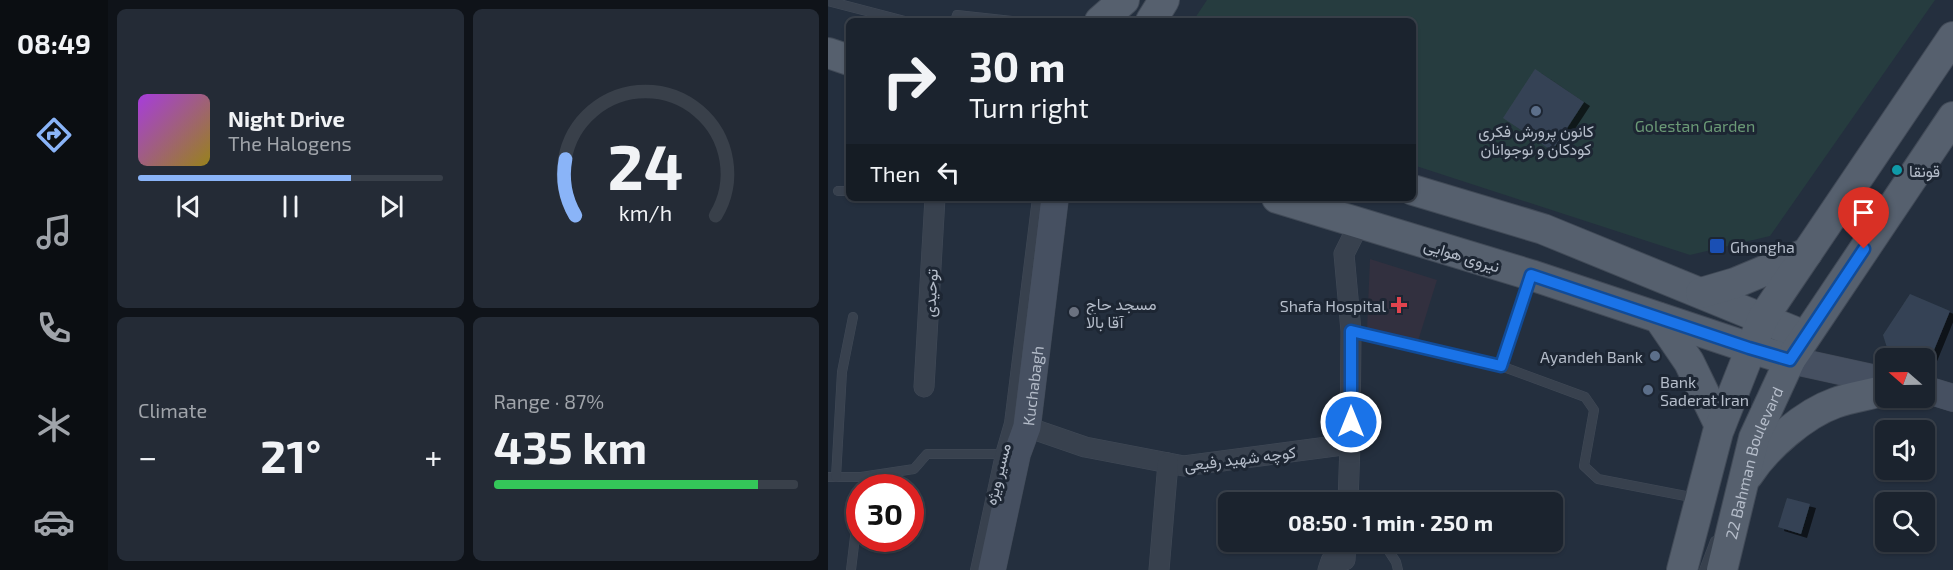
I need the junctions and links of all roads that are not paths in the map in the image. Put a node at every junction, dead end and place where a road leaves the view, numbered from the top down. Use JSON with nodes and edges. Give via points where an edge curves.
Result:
{"nodes":[{"id":1,"x":1124,"y":0,"type":"edge"},
{"id":2,"x":1164,"y":0,"type":"edge"},
{"id":3,"x":828,"y":1,"type":"edge"},
{"id":4,"x":893,"y":18,"type":"edge"},
{"id":5,"x":956,"y":18,"type":"edge"},
{"id":6,"x":984,"y":18,"type":"edge"},
{"id":7,"x":1103,"y":18,"type":"edge"},
{"id":8,"x":1153,"y":18,"type":"edge"},
{"id":9,"x":1953,"y":37,"type":"edge"},
{"id":10,"x":828,"y":53,"type":"edge"},
{"id":11,"x":846,"y":59,"type":"edge"},
{"id":12,"x":1953,"y":117,"type":"edge"},
{"id":13,"x":838,"y":191,"type":"dead end"},
{"id":14,"x":846,"y":191,"type":"edge"},
{"id":15,"x":1416,"y":191,"type":"edge"},
{"id":16,"x":935,"y":201,"type":"edge"},
{"id":17,"x":1037,"y":201,"type":"edge"},
{"id":18,"x":1055,"y":201,"type":"edge"},
{"id":19,"x":1286,"y":201,"type":"edge"},
{"id":20,"x":1359,"y":224,"type":"junction"},
{"id":21,"x":1807,"y":253,"type":"junction"},
{"id":22,"x":1531,"y":275,"type":"junction"},
{"id":23,"x":1701,"y":293,"type":"junction"},
{"id":24,"x":853,"y":317,"type":"dead end"},
{"id":25,"x":1659,"y":318,"type":"junction"},
{"id":26,"x":1763,"y":318,"type":"junction"},
{"id":27,"x":1351,"y":331,"type":"junction"},
{"id":28,"x":1749,"y":348,"type":"junction"},
{"id":29,"x":1797,"y":348,"type":"junction"},
{"id":30,"x":1501,"y":366,"type":"junction"},
{"id":31,"x":1875,"y":377,"type":"edge"},
{"id":32,"x":924,"y":387,"type":"dead end"},
{"id":33,"x":1935,"y":392,"type":"edge"},
{"id":34,"x":1875,"y":393,"type":"edge"},
{"id":35,"x":1953,"y":398,"type":"edge"},
{"id":36,"x":1026,"y":427,"type":"junction"},
{"id":37,"x":1719,"y":429,"type":"junction"},
{"id":38,"x":1754,"y":438,"type":"junction"},
{"id":39,"x":1350,"y":444,"type":"junction"},
{"id":40,"x":1008,"y":454,"type":"junction"},
{"id":41,"x":1168,"y":463,"type":"junction"},
{"id":42,"x":881,"y":474,"type":"edge"},
{"id":43,"x":832,"y":477,"type":"edge"},
{"id":44,"x":1744,"y":482,"type":"junction"},
{"id":45,"x":1351,"y":492,"type":"edge"},
{"id":46,"x":1710,"y":513,"type":"junction"},
{"id":47,"x":1721,"y":526,"type":"dead end"},
{"id":48,"x":1702,"y":547,"type":"dead end"},
{"id":49,"x":852,"y":552,"type":"edge"},
{"id":50,"x":1345,"y":552,"type":"edge"},
{"id":51,"x":1390,"y":552,"type":"edge"},
{"id":52,"x":850,"y":570,"type":"edge"},
{"id":53,"x":975,"y":570,"type":"edge"},
{"id":54,"x":992,"y":570,"type":"edge"},
{"id":55,"x":1159,"y":570,"type":"edge"},
{"id":56,"x":1328,"y":570,"type":"edge"},
{"id":57,"x":1398,"y":570,"type":"edge"},
{"id":58,"x":1682,"y":570,"type":"edge"},
{"id":59,"x":1699,"y":570,"type":"edge"},
{"id":60,"x":1704,"y":570,"type":"edge"},
{"id":61,"x":1722,"y":570,"type":"edge"}],
"edges":[{"from":1,"to":7,"type":"main road"},
{"from":2,"to":8,"type":"main road"},
{"from":3,"to":4,"type":"lane"},
{"from":5,"to":6,"type":"lane"},
{"from":9,"to":21,"type":"main road"},
{"from":10,"to":11,"type":"main road"},
{"from":12,"to":29,"type":"main road","name":"22 Bahman Boulevard"},
{"from":13,"to":14,"type":"lane"},
{"from":15,"to":23,"type":"main road","via":[[1543,229]]},
{"from":16,"to":32,"type":"street","name":"توحیدی"},
{"from":17,"to":40,"type":"lane","name":"مسیر ویژه"},
{"from":18,"to":36,"type":"main road","name":"Kuchabagh"},
{"from":19,"to":20,"type":"main road","name":"نیروی هوایی"},
{"from":20,"to":22,"type":"main road","name":"نیروی هوایی"},
{"from":20,"to":27,"type":"street","via":[[1344,254]]},
{"from":21,"to":23,"type":"main road"},
{"from":21,"to":26,"type":"main road"},
{"from":22,"to":25,"type":"main road","name":"نیروی هوایی"},
{"from":22,"to":30,"type":"lane"},
{"from":23,"to":26,"type":"main road"},
{"from":24,"to":43,"type":"lane","via":[[842,372]]},
{"from":25,"to":28,"type":"main road","name":"نیروی هوایی"},
{"from":25,"to":37,"type":"main road","via":[[1689,362]]},
{"from":26,"to":28,"type":"main road"},
{"from":26,"to":29,"type":"main road"},
{"from":27,"to":30,"type":"lane"},
{"from":27,"to":39,"type":"street"},
{"from":28,"to":29,"type":"main road","name":"نیروی هوایی"},
{"from":28,"to":37,"type":"main road"},
{"from":29,"to":31,"type":"main road"},
{"from":29,"to":38,"type":"main road","name":"22 Bahman Boulevard"},
{"from":30,"to":46,"type":"lane","via":[[1585,397],[1594,410],[1584,465],[1598,479]]},
{"from":33,"to":35,"type":"main road"},
{"from":34,"to":44,"type":"main road","via":[[1815,412],[1771,448]]},
{"from":36,"to":40,"type":"main road","name":"Kuchabagh"},
{"from":36,"to":41,"type":"street","name":"کوچه شهید رفیعی","via":[[1085,447]]},
{"from":37,"to":46,"type":"main road"},
{"from":38,"to":44,"type":"main road","name":"22 Bahman Boulevard"},
{"from":38,"to":46,"type":"lane"},
{"from":39,"to":41,"type":"street","name":"کوچه شهید رفیعی","via":[[1184,466]]},
{"from":39,"to":45,"type":"street"},
{"from":40,"to":42,"type":"lane","via":[[927,454],[914,469]]},
{"from":40,"to":53,"type":"lane","name":"مسیر ویژه"},
{"from":40,"to":54,"type":"main road","name":"Kuchabagh"},
{"from":41,"to":55,"type":"street"},
{"from":44,"to":61,"type":"main road","name":"22 Bahman Boulevard"},
{"from":46,"to":58,"type":"main road"},
{"from":47,"to":60,"type":"lane"},
{"from":48,"to":59,"type":"lane"},
{"from":49,"to":52,"type":"lane"},
{"from":50,"to":56,"type":"street","via":[[1345,560],[1330,561]]},
{"from":51,"to":57,"type":"lane"}]}
